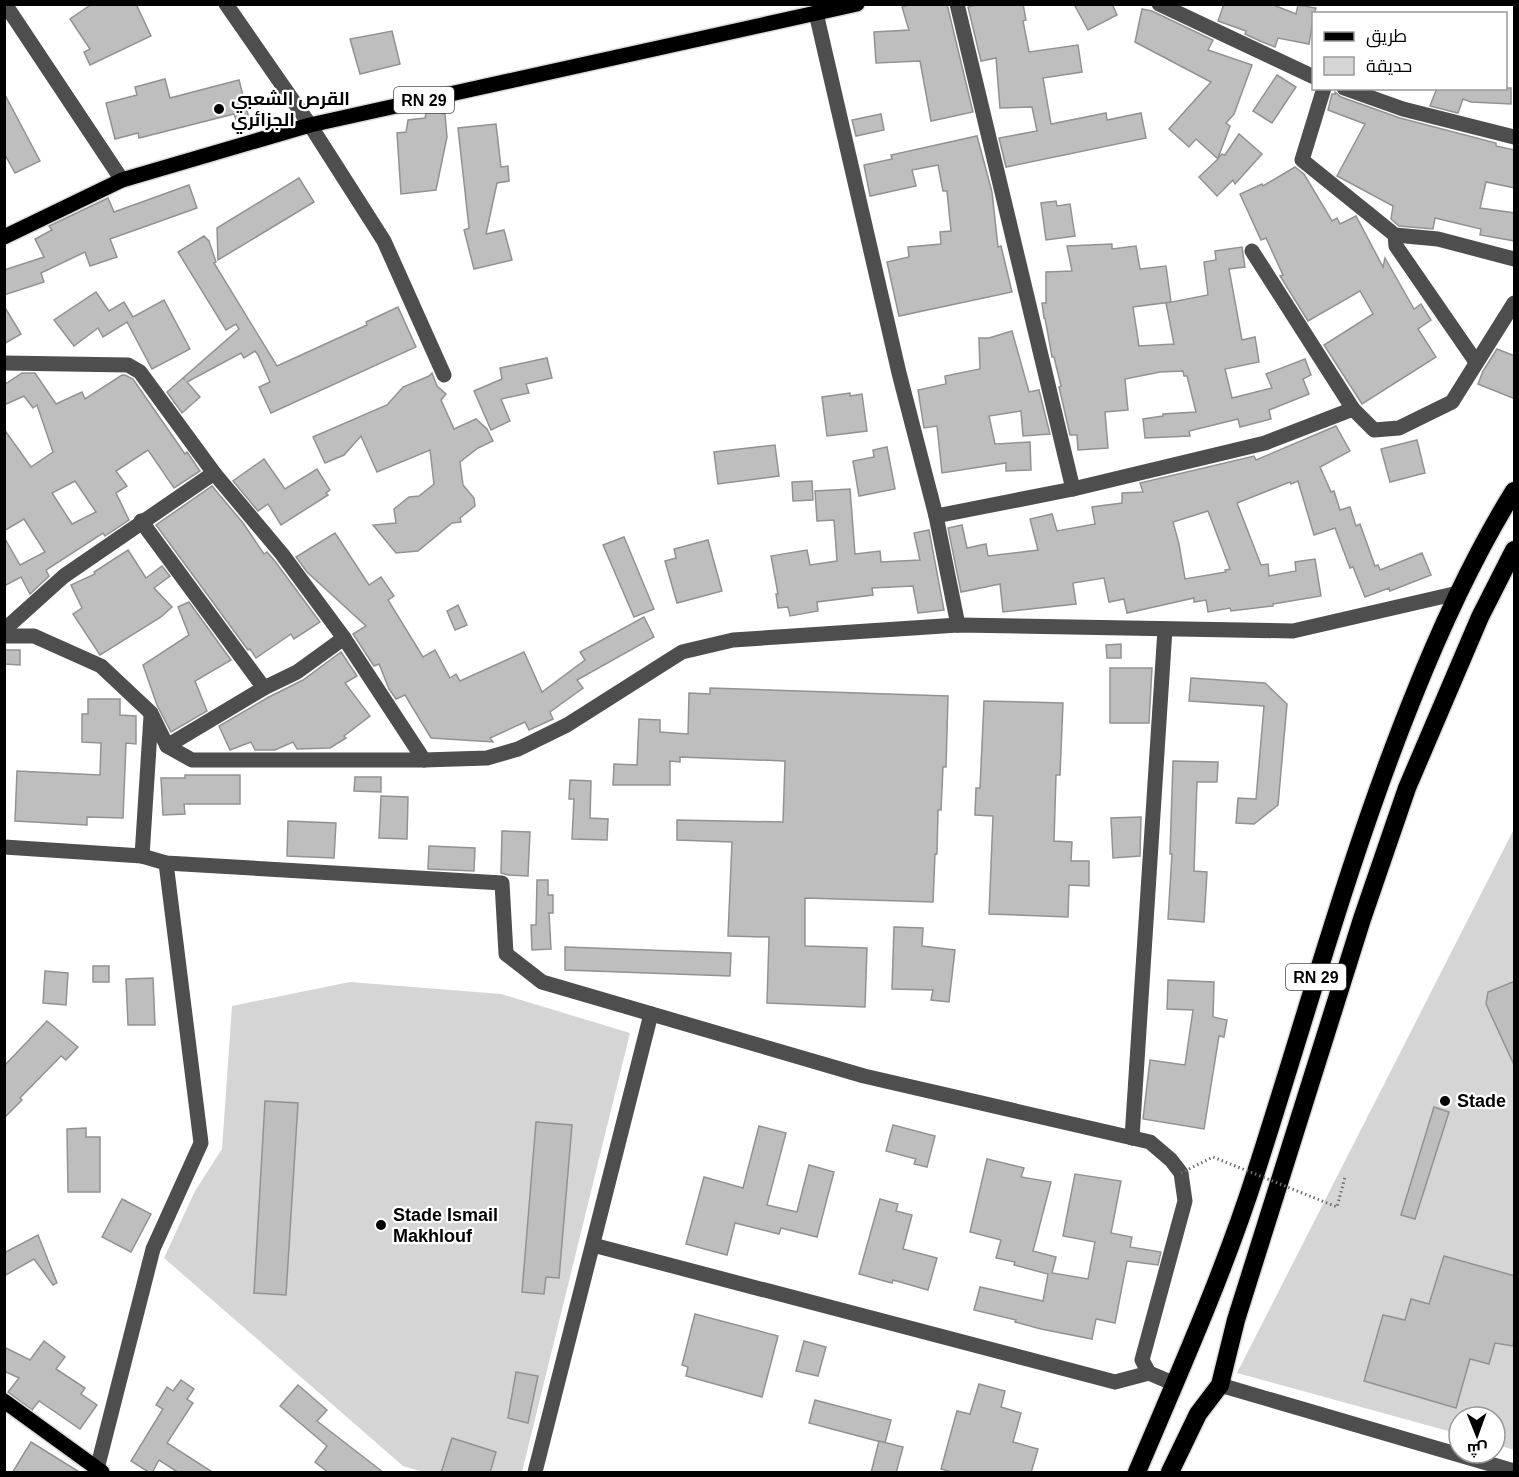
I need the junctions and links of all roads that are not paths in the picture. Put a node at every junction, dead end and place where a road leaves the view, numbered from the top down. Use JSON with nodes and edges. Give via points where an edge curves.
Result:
{"nodes":[{"id":1,"x":226,"y":4,"type":"edge"},
{"id":2,"x":857,"y":4,"type":"edge"},
{"id":3,"x":957,"y":4,"type":"edge"},
{"id":4,"x":1159,"y":4,"type":"edge"},
{"id":5,"x":8,"y":6,"type":"edge"},
{"id":6,"x":816,"y":13,"type":"junction"},
{"id":7,"x":1312,"y":76,"type":"edge"},
{"id":8,"x":1323,"y":90,"type":"edge"},
{"id":9,"x":1350,"y":90,"type":"edge"},
{"id":10,"x":310,"y":125,"type":"junction"},
{"id":11,"x":1515,"y":137,"type":"edge"},
{"id":12,"x":122,"y":180,"type":"junction"},
{"id":13,"x":1395,"y":235,"type":"junction"},
{"id":14,"x":4,"y":237,"type":"edge"},
{"id":15,"x":1252,"y":251,"type":"dead end"},
{"id":16,"x":1515,"y":260,"type":"edge"},
{"id":17,"x":1515,"y":303,"type":"edge"},
{"id":18,"x":1476,"y":362,"type":"junction"},
{"id":19,"x":4,"y":363,"type":"edge"},
{"id":20,"x":444,"y":375,"type":"dead end"},
{"id":21,"x":1353,"y":409,"type":"junction"},
{"id":22,"x":214,"y":473,"type":"junction"},
{"id":23,"x":1073,"y":489,"type":"junction"},
{"id":24,"x":1515,"y":491,"type":"edge"},
{"id":25,"x":936,"y":516,"type":"junction"},
{"id":26,"x":141,"y":521,"type":"junction"},
{"id":27,"x":1515,"y":550,"type":"edge"},
{"id":28,"x":1458,"y":593,"type":"junction"},
{"id":29,"x":958,"y":625,"type":"junction"},
{"id":30,"x":1165,"y":629,"type":"junction"},
{"id":31,"x":4,"y":630,"type":"edge"},
{"id":32,"x":4,"y":636,"type":"edge"},
{"id":33,"x":344,"y":638,"type":"junction"},
{"id":34,"x":264,"y":688,"type":"junction"},
{"id":35,"x":151,"y":712,"type":"junction"},
{"id":36,"x":167,"y":746,"type":"junction"},
{"id":37,"x":424,"y":760,"type":"junction"},
{"id":38,"x":4,"y":847,"type":"edge"},
{"id":39,"x":142,"y":855,"type":"junction"},
{"id":40,"x":166,"y":863,"type":"junction"},
{"id":41,"x":651,"y":1014,"type":"junction"},
{"id":42,"x":1132,"y":1138,"type":"junction"},
{"id":43,"x":593,"y":1245,"type":"junction"},
{"id":44,"x":1149,"y":1373,"type":"junction"},
{"id":45,"x":1175,"y":1384,"type":"junction"},
{"id":46,"x":1220,"y":1385,"type":"junction"},
{"id":47,"x":4,"y":1401,"type":"edge"},
{"id":48,"x":100,"y":1471,"type":"edge"},
{"id":49,"x":1515,"y":1471,"type":"edge"},
{"id":50,"x":535,"y":1473,"type":"edge"},
{"id":51,"x":1137,"y":1473,"type":"edge"},
{"id":52,"x":1170,"y":1473,"type":"edge"}],
"edges":[{"from":1,"to":10,"type":"street"},
{"from":2,"to":6,"type":"main road","number":"RN 29"},
{"from":3,"to":23,"type":"street"},
{"from":4,"to":7,"type":"street"},
{"from":5,"to":12,"type":"street"},
{"from":6,"to":10,"type":"main road","number":"RN 29"},
{"from":6,"to":25,"type":"street"},
{"from":8,"to":13,"type":"street","via":[[1302,160]]},
{"from":9,"to":11,"type":"street","via":[[1403,109]]},
{"from":10,"to":12,"type":"main road","number":"RN 29"},
{"from":10,"to":20,"type":"street","via":[[384,241]]},
{"from":12,"to":14,"type":"main road","number":"RN 29"},
{"from":13,"to":16,"type":"street","via":[[1438,239]]},
{"from":13,"to":18,"type":"street","via":[[1396,246]]},
{"from":15,"to":21,"type":"street"},
{"from":17,"to":18,"type":"street"},
{"from":18,"to":21,"type":"street","via":[[1452,402],[1399,428],[1374,430]]},
{"from":19,"to":22,"type":"street","via":[[128,365],[140,372]]},
{"from":21,"to":23,"type":"street","via":[[1265,443]]},
{"from":22,"to":26,"type":"street"},
{"from":22,"to":33,"type":"street","via":[[282,554]]},
{"from":23,"to":25,"type":"street"},
{"from":24,"to":28,"type":"highway","number":"RN 29"},
{"from":25,"to":29,"type":"street"},
{"from":26,"to":31,"type":"street","via":[[64,576]]},
{"from":26,"to":34,"type":"street"},
{"from":27,"to":46,"type":"highway","number":"RN 29","via":[[1480,617],[1407,788],[1236,1320]]},
{"from":28,"to":30,"type":"street","via":[[1293,632]]},
{"from":28,"to":45,"type":"highway","number":"RN 29","via":[[1384,769],[1339,900],[1255,1174]]},
{"from":29,"to":30,"type":"street"},
{"from":29,"to":37,"type":"street","via":[[734,640],[682,652],[567,725],[518,749],[487,758]]},
{"from":30,"to":42,"type":"street"},
{"from":32,"to":35,"type":"street","via":[[34,636],[101,666]]},
{"from":33,"to":34,"type":"street","via":[[297,672]]},
{"from":33,"to":37,"type":"street"},
{"from":34,"to":36,"type":"street"},
{"from":35,"to":36,"type":"street"},
{"from":35,"to":39,"type":"street"},
{"from":36,"to":37,"type":"street","via":[[192,759]]},
{"from":38,"to":39,"type":"street"},
{"from":39,"to":40,"type":"street"},
{"from":40,"to":41,"type":"street","via":[[502,884],[506,954],[542,982]]},
{"from":40,"to":48,"type":"street","via":[[201,1143],[153,1250]]},
{"from":41,"to":42,"type":"street","via":[[864,1076]]},
{"from":41,"to":43,"type":"street"},
{"from":42,"to":44,"type":"street","via":[[1150,1142],[1171,1160],[1181,1173],[1185,1202],[1142,1360]]},
{"from":43,"to":44,"type":"street","via":[[1115,1382]]},
{"from":43,"to":50,"type":"street"},
{"from":44,"to":45,"type":"street"},
{"from":45,"to":51,"type":"highway","number":"RN 29"},
{"from":46,"to":49,"type":"street"},
{"from":46,"to":52,"type":"highway","number":"RN 29","via":[[1198,1414]]},
{"from":47,"to":48,"type":"main road"}]}
